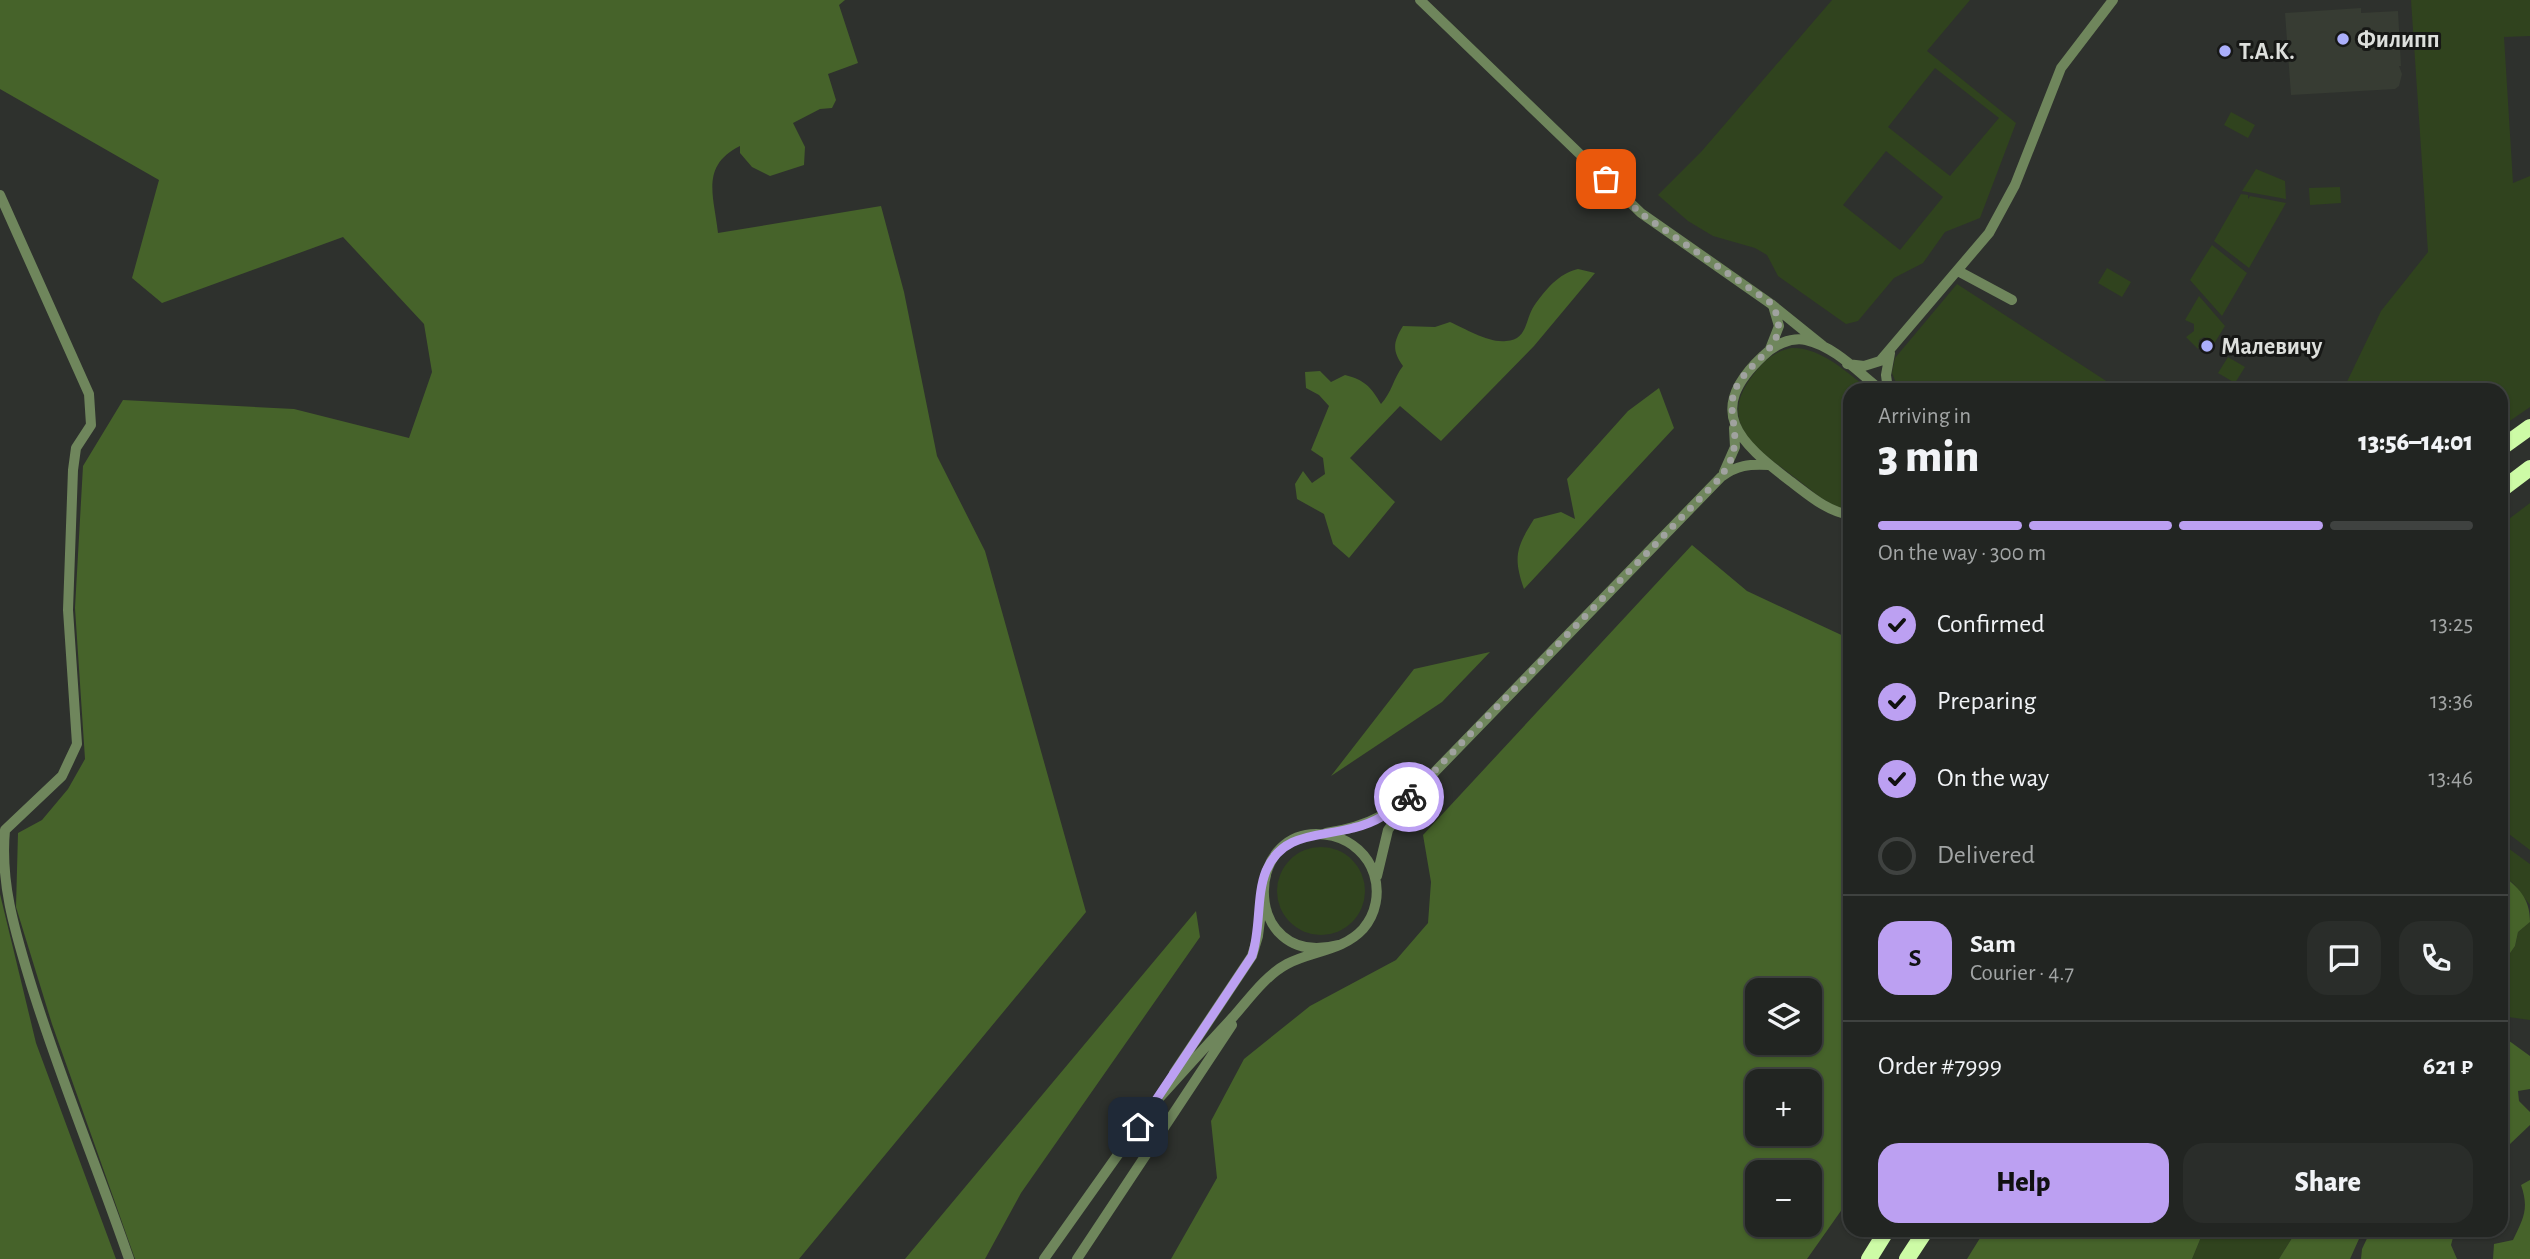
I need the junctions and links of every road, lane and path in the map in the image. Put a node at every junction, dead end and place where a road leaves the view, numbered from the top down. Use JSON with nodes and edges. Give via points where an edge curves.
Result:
{"nodes":[{"id":1,"x":1420,"y":0,"type":"edge"},
{"id":2,"x":2113,"y":0,"type":"edge"},
{"id":3,"x":0,"y":195,"type":"edge"},
{"id":4,"x":1958,"y":271,"type":"junction"},
{"id":5,"x":2012,"y":300,"type":"dead end"},
{"id":6,"x":1771,"y":303,"type":"junction"},
{"id":7,"x":1823,"y":346,"type":"junction"},
{"id":8,"x":1769,"y":351,"type":"junction"},
{"id":9,"x":1891,"y":351,"type":"junction"},
{"id":10,"x":1847,"y":364,"type":"junction"},
{"id":11,"x":1872,"y":383,"type":"edge"},
{"id":12,"x":1887,"y":383,"type":"edge"},
{"id":13,"x":2530,"y":427,"type":"edge"},
{"id":14,"x":1734,"y":428,"type":"junction"},
{"id":15,"x":2508,"y":442,"type":"edge"},
{"id":16,"x":1769,"y":465,"type":"junction"},
{"id":17,"x":2530,"y":468,"type":"edge"},
{"id":18,"x":1721,"y":477,"type":"junction"},
{"id":19,"x":2508,"y":485,"type":"edge"},
{"id":20,"x":1843,"y":513,"type":"edge"},
{"id":21,"x":1424,"y":783,"type":"junction"},
{"id":22,"x":0,"y":816,"type":"edge"},
{"id":23,"x":5,"y":830,"type":"junction"},
{"id":24,"x":1310,"y":835,"type":"junction"},
{"id":25,"x":1376,"y":896,"type":"junction"},
{"id":26,"x":1262,"y":897,"type":"junction"},
{"id":27,"x":1338,"y":945,"type":"junction"},
{"id":28,"x":1245,"y":1003,"type":"junction"},
{"id":29,"x":1152,"y":1106,"type":"junction"},
{"id":30,"x":1883,"y":1237,"type":"edge"},
{"id":31,"x":1922,"y":1237,"type":"edge"},
{"id":32,"x":130,"y":1259,"type":"edge"},
{"id":33,"x":1044,"y":1259,"type":"edge"},
{"id":34,"x":1077,"y":1259,"type":"edge"},
{"id":35,"x":1869,"y":1259,"type":"edge"},
{"id":36,"x":1908,"y":1259,"type":"edge"}],
"edges":[{"from":1,"to":6,"type":"street","via":[[1640,213]]},
{"from":2,"to":4,"type":"street","via":[[2061,68],[2003,209]]},
{"from":3,"to":23,"type":"street","via":[[89,394],[91,425],[76,449],[73,470],[68,610],[77,744],[62,776]]},
{"from":4,"to":5,"type":"street"},
{"from":4,"to":9,"type":"street"},
{"from":6,"to":7,"type":"street"},
{"from":6,"to":8,"type":"street","via":[[1779,326]]},
{"from":7,"to":8,"type":"street","via":[[1793,340]]},
{"from":7,"to":10,"type":"street"},
{"from":8,"to":14,"type":"street","via":[[1738,385],[1731,400]]},
{"from":9,"to":10,"type":"street","via":[[1872,365]]},
{"from":9,"to":12,"type":"street","via":[[1886,364]]},
{"from":10,"to":11,"type":"street"},
{"from":13,"to":15,"type":"highway"},
{"from":14,"to":16,"type":"street","via":[[1747,447]]},
{"from":14,"to":18,"type":"street","via":[[1735,447]]},
{"from":16,"to":18,"type":"street","via":[[1748,464]]},
{"from":16,"to":20,"type":"street","via":[[1820,503]]},
{"from":17,"to":19,"type":"highway"},
{"from":18,"to":21,"type":"street"},
{"from":21,"to":24,"type":"street","via":[[1377,821]]},
{"from":21,"to":25,"type":"street","via":[[1388,830],[1377,865]]},
{"from":22,"to":23,"type":"street"},
{"from":23,"to":32,"type":"street","via":[[2,861],[10,915],[43,1024]]},
{"from":24,"to":25,"type":"street","via":[[1338,837],[1354,846],[1372,868]]},
{"from":24,"to":26,"type":"street","via":[[1277,853],[1267,869]]},
{"from":25,"to":27,"type":"street","via":[[1368,922]]},
{"from":26,"to":27,"type":"street","via":[[1272,923],[1293,942],[1310,948]]},
{"from":26,"to":29,"type":"street","via":[[1258,936],[1242,975]]},
{"from":27,"to":28,"type":"street","via":[[1287,964]]},
{"from":28,"to":29,"type":"street"},
{"from":28,"to":34,"type":"street"},
{"from":29,"to":33,"type":"street"},
{"from":30,"to":35,"type":"highway"},
{"from":31,"to":36,"type":"highway"}]}
